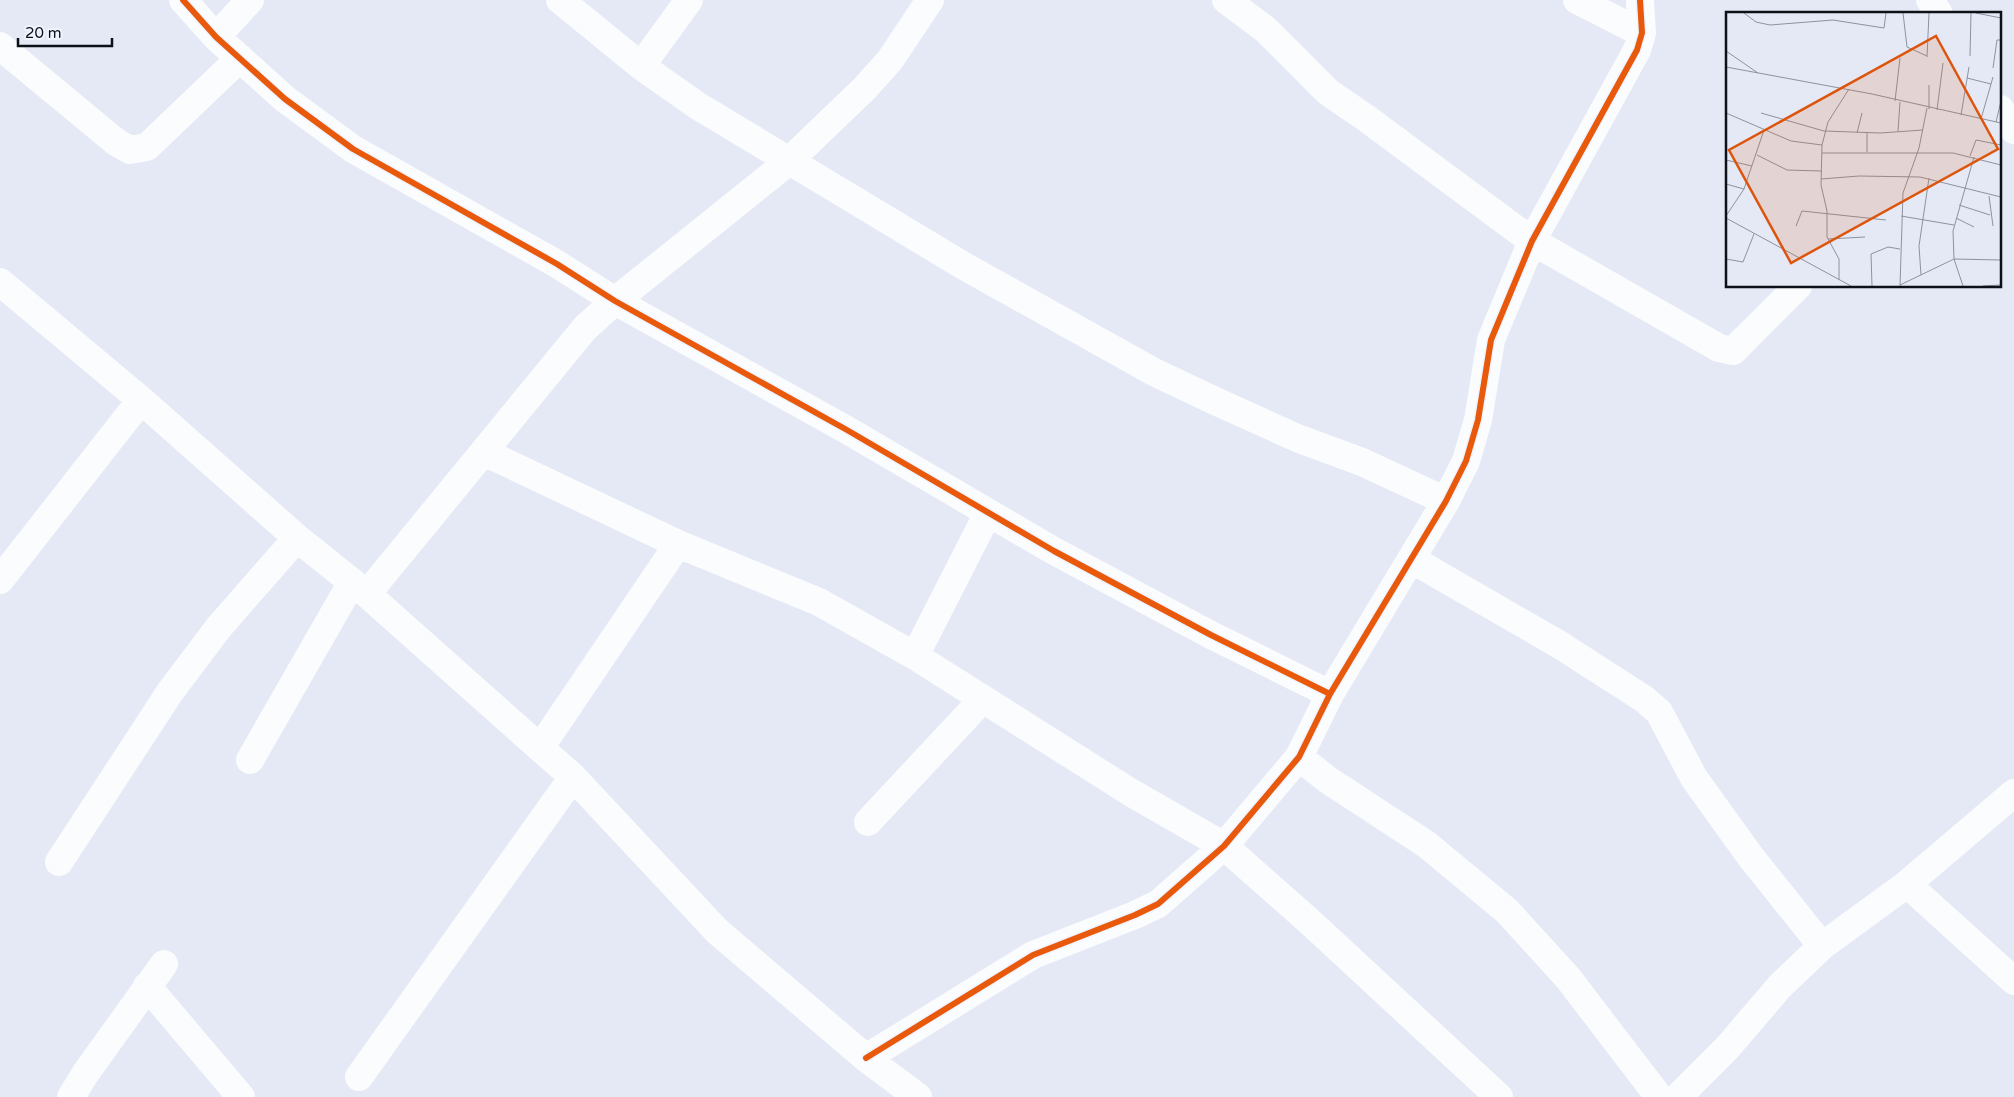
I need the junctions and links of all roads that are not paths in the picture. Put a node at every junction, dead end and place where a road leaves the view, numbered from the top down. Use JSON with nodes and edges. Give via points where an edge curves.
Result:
{"nodes":[{"id":1,"x":183,"y":0,"type":"edge"},
{"id":2,"x":250,"y":0,"type":"edge"},
{"id":3,"x":560,"y":0,"type":"edge"},
{"id":4,"x":689,"y":0,"type":"edge"},
{"id":5,"x":930,"y":0,"type":"edge"},
{"id":6,"x":1226,"y":0,"type":"edge"},
{"id":7,"x":1577,"y":0,"type":"edge"},
{"id":8,"x":1640,"y":0,"type":"edge"},
{"id":9,"x":1930,"y":0,"type":"edge"},
{"id":10,"x":1938,"y":12,"type":"edge"},
{"id":11,"x":1642,"y":33,"type":"junction"},
{"id":12,"x":216,"y":37,"type":"junction"},
{"id":13,"x":0,"y":46,"type":"edge"},
{"id":14,"x":240,"y":58,"type":"junction"},
{"id":15,"x":641,"y":66,"type":"junction"},
{"id":16,"x":2002,"y":112,"type":"edge"},
{"id":17,"x":2014,"y":130,"type":"edge"},
{"id":18,"x":788,"y":162,"type":"junction"},
{"id":19,"x":1532,"y":241,"type":"junction"},
{"id":20,"x":1796,"y":288,"type":"edge"},
{"id":21,"x":4,"y":291,"type":"edge"},
{"id":22,"x":615,"y":301,"type":"junction"},
{"id":23,"x":141,"y":400,"type":"junction"},
{"id":24,"x":484,"y":452,"type":"junction"},
{"id":25,"x":1446,"y":501,"type":"junction"},
{"id":26,"x":988,"y":513,"type":"junction"},
{"id":27,"x":297,"y":538,"type":"junction"},
{"id":28,"x":678,"y":544,"type":"junction"},
{"id":29,"x":1411,"y":559,"type":"junction"},
{"id":30,"x":0,"y":580,"type":"edge"},
{"id":31,"x":360,"y":588,"type":"junction"},
{"id":32,"x":915,"y":656,"type":"junction"},
{"id":33,"x":1330,"y":694,"type":"junction"},
{"id":34,"x":982,"y":700,"type":"junction"},
{"id":35,"x":540,"y":748,"type":"junction"},
{"id":36,"x":1299,"y":758,"type":"junction"},
{"id":37,"x":250,"y":760,"type":"dead end"},
{"id":38,"x":573,"y":777,"type":"junction"},
{"id":39,"x":2014,"y":793,"type":"edge"},
{"id":40,"x":868,"y":822,"type":"dead end"},
{"id":41,"x":1224,"y":846,"type":"junction"},
{"id":42,"x":59,"y":862,"type":"dead end"},
{"id":43,"x":1907,"y":884,"type":"junction"},
{"id":44,"x":1822,"y":946,"type":"junction"},
{"id":45,"x":164,"y":964,"type":"dead end"},
{"id":46,"x":2014,"y":981,"type":"edge"},
{"id":47,"x":147,"y":986,"type":"junction"},
{"id":48,"x":866,"y":1058,"type":"junction"},
{"id":49,"x":359,"y":1077,"type":"dead end"},
{"id":50,"x":70,"y":1097,"type":"edge"},
{"id":51,"x":240,"y":1097,"type":"edge"},
{"id":52,"x":918,"y":1097,"type":"edge"},
{"id":53,"x":1499,"y":1097,"type":"edge"},
{"id":54,"x":1659,"y":1097,"type":"edge"},
{"id":55,"x":1678,"y":1097,"type":"edge"}],
"edges":[{"from":1,"to":12,"type":"street"},
{"from":2,"to":12,"type":"street"},
{"from":3,"to":15,"type":"street"},
{"from":4,"to":15,"type":"street"},
{"from":5,"to":18,"type":"street","via":[[890,60],[866,88]]},
{"from":6,"to":19,"type":"street","via":[[1265,29],[1328,92]]},
{"from":7,"to":11,"type":"street"},
{"from":8,"to":11,"type":"street"},
{"from":9,"to":10,"type":"street"},
{"from":11,"to":19,"type":"street","via":[[1637,50]]},
{"from":12,"to":14,"type":"street"},
{"from":13,"to":14,"type":"street","via":[[130,150],[147,147]]},
{"from":14,"to":22,"type":"street","via":[[285,99],[353,149]]},
{"from":15,"to":18,"type":"street"},
{"from":16,"to":17,"type":"street"},
{"from":18,"to":22,"type":"street"},
{"from":18,"to":25,"type":"street","via":[[964,266],[1154,372],[1297,438],[1362,462]]},
{"from":19,"to":20,"type":"street","via":[[1719,348],[1733,350]]},
{"from":19,"to":25,"type":"street","via":[[1492,340],[1478,420],[1466,461]]},
{"from":21,"to":23,"type":"street"},
{"from":22,"to":24,"type":"street","via":[[585,328]]},
{"from":22,"to":26,"type":"street"},
{"from":23,"to":27,"type":"street"},
{"from":23,"to":30,"type":"street"},
{"from":24,"to":28,"type":"street"},
{"from":24,"to":31,"type":"street"},
{"from":25,"to":29,"type":"street"},
{"from":26,"to":32,"type":"street"},
{"from":26,"to":33,"type":"street","via":[[1150,602]]},
{"from":27,"to":31,"type":"street"},
{"from":27,"to":42,"type":"street","via":[[219,627],[170,692]]},
{"from":28,"to":32,"type":"street","via":[[819,602]]},
{"from":28,"to":35,"type":"street"},
{"from":29,"to":33,"type":"street"},
{"from":29,"to":44,"type":"street","via":[[1560,645],[1659,712],[1694,778],[1750,856]]},
{"from":31,"to":35,"type":"street"},
{"from":31,"to":37,"type":"street"},
{"from":32,"to":34,"type":"street"},
{"from":33,"to":36,"type":"street"},
{"from":34,"to":40,"type":"street"},
{"from":34,"to":41,"type":"street"},
{"from":35,"to":38,"type":"street"},
{"from":36,"to":41,"type":"street"},
{"from":36,"to":54,"type":"street","via":[[1426,844],[1507,911],[1568,978]]},
{"from":38,"to":48,"type":"street","via":[[717,931]]},
{"from":38,"to":49,"type":"street"},
{"from":39,"to":43,"type":"street"},
{"from":41,"to":48,"type":"street","via":[[1158,904],[1033,955]]},
{"from":41,"to":53,"type":"street"},
{"from":43,"to":44,"type":"street"},
{"from":43,"to":46,"type":"street"},
{"from":44,"to":55,"type":"street","via":[[1780,986],[1727,1048]]},
{"from":45,"to":47,"type":"street"},
{"from":47,"to":50,"type":"street"},
{"from":47,"to":51,"type":"street"},
{"from":48,"to":52,"type":"street"}]}
